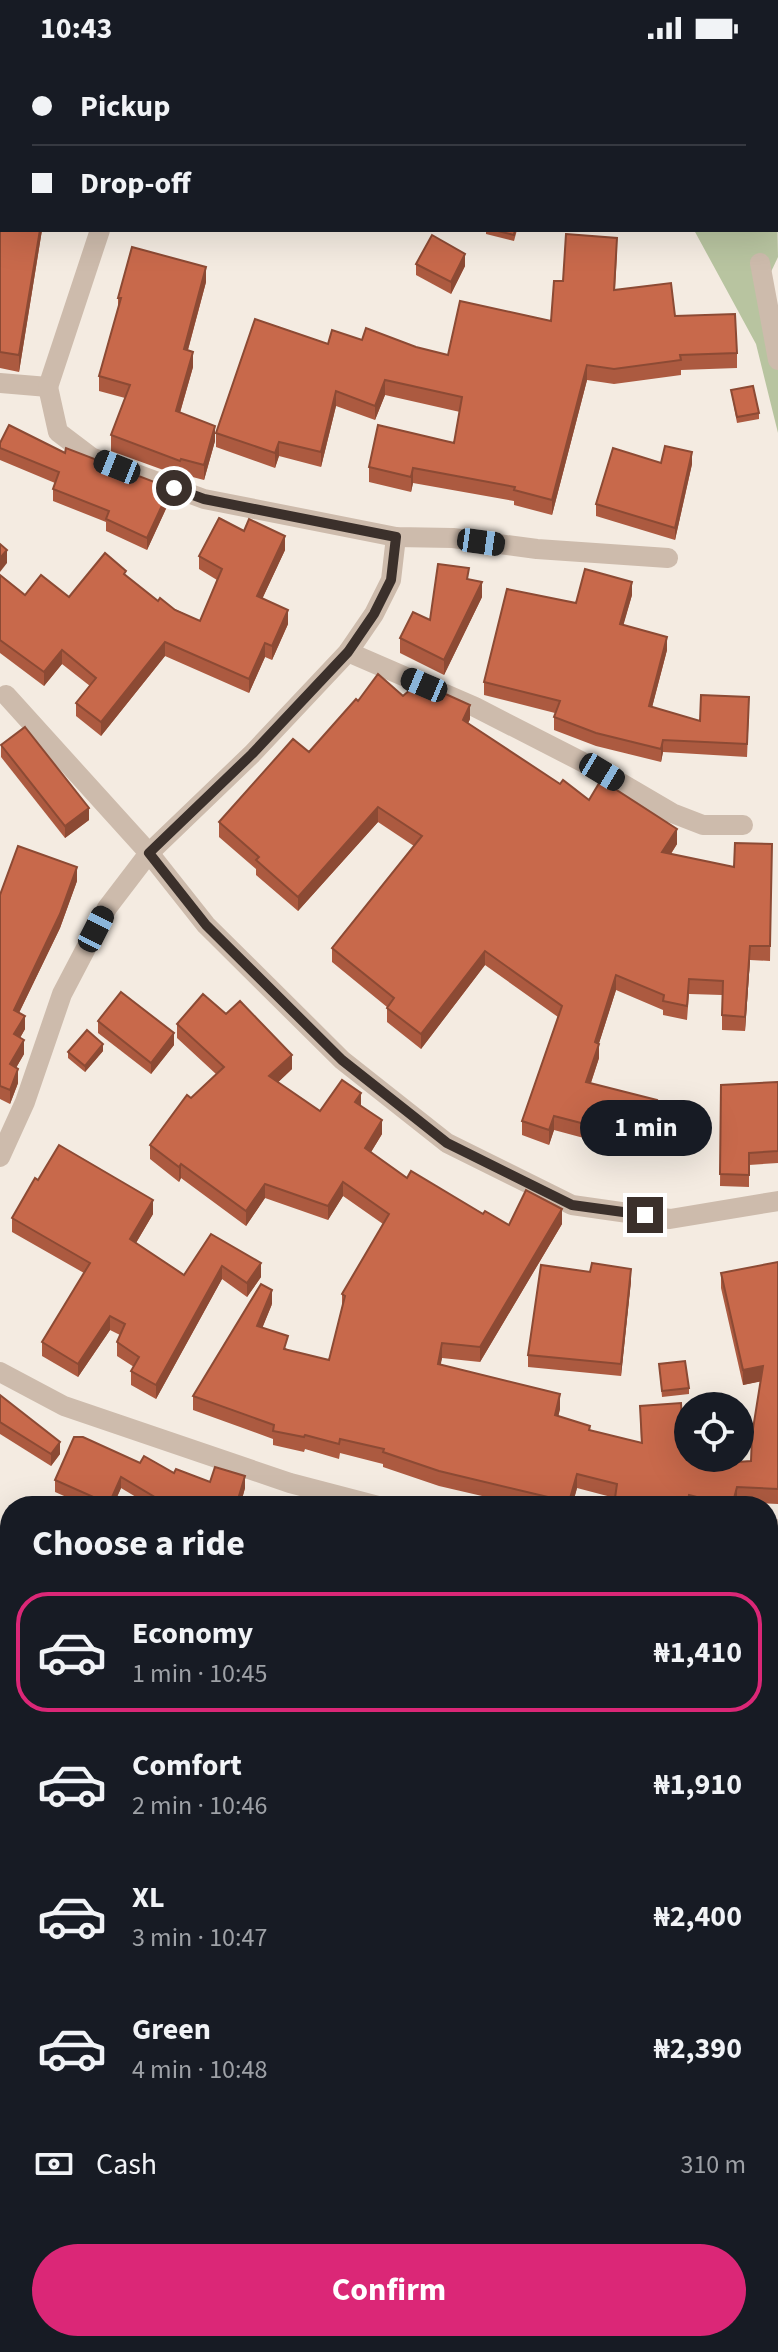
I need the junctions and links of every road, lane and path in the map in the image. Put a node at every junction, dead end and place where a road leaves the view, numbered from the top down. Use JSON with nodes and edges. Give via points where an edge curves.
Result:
{"nodes":[{"id":1,"x":99,"y":232,"type":"edge"},
{"id":2,"x":760,"y":263,"type":"dead end"},
{"id":3,"x":778,"y":360,"type":"edge"},
{"id":4,"x":0,"y":383,"type":"edge"},
{"id":5,"x":48,"y":387,"type":"junction"},
{"id":6,"x":396,"y":537,"type":"junction"},
{"id":7,"x":668,"y":558,"type":"dead end"},
{"id":8,"x":348,"y":652,"type":"junction"},
{"id":9,"x":6,"y":695,"type":"dead end"},
{"id":10,"x":743,"y":825,"type":"dead end"},
{"id":11,"x":149,"y":853,"type":"junction"},
{"id":12,"x":0,"y":1157,"type":"edge"},
{"id":13,"x":778,"y":1201,"type":"edge"},
{"id":14,"x":0,"y":1372,"type":"edge"},
{"id":15,"x":340,"y":1496,"type":"edge"}],
"edges":[{"from":1,"to":5,"type":"street"},
{"from":2,"to":3,"type":"street"},
{"from":4,"to":5,"type":"street"},
{"from":5,"to":6,"type":"street","via":[[58,432],[91,457],[204,499]]},
{"from":6,"to":7,"type":"street"},
{"from":6,"to":8,"type":"street","via":[[391,580]]},
{"from":8,"to":10,"type":"street","via":[[475,707],[672,813],[703,825]]},
{"from":8,"to":11,"type":"street"},
{"from":9,"to":11,"type":"street"},
{"from":11,"to":12,"type":"street","via":[[107,908],[62,994]]},
{"from":11,"to":13,"type":"street","via":[[206,925],[342,1060],[447,1143],[572,1205],[670,1219]]},
{"from":14,"to":15,"type":"street","via":[[64,1406]]}]}
